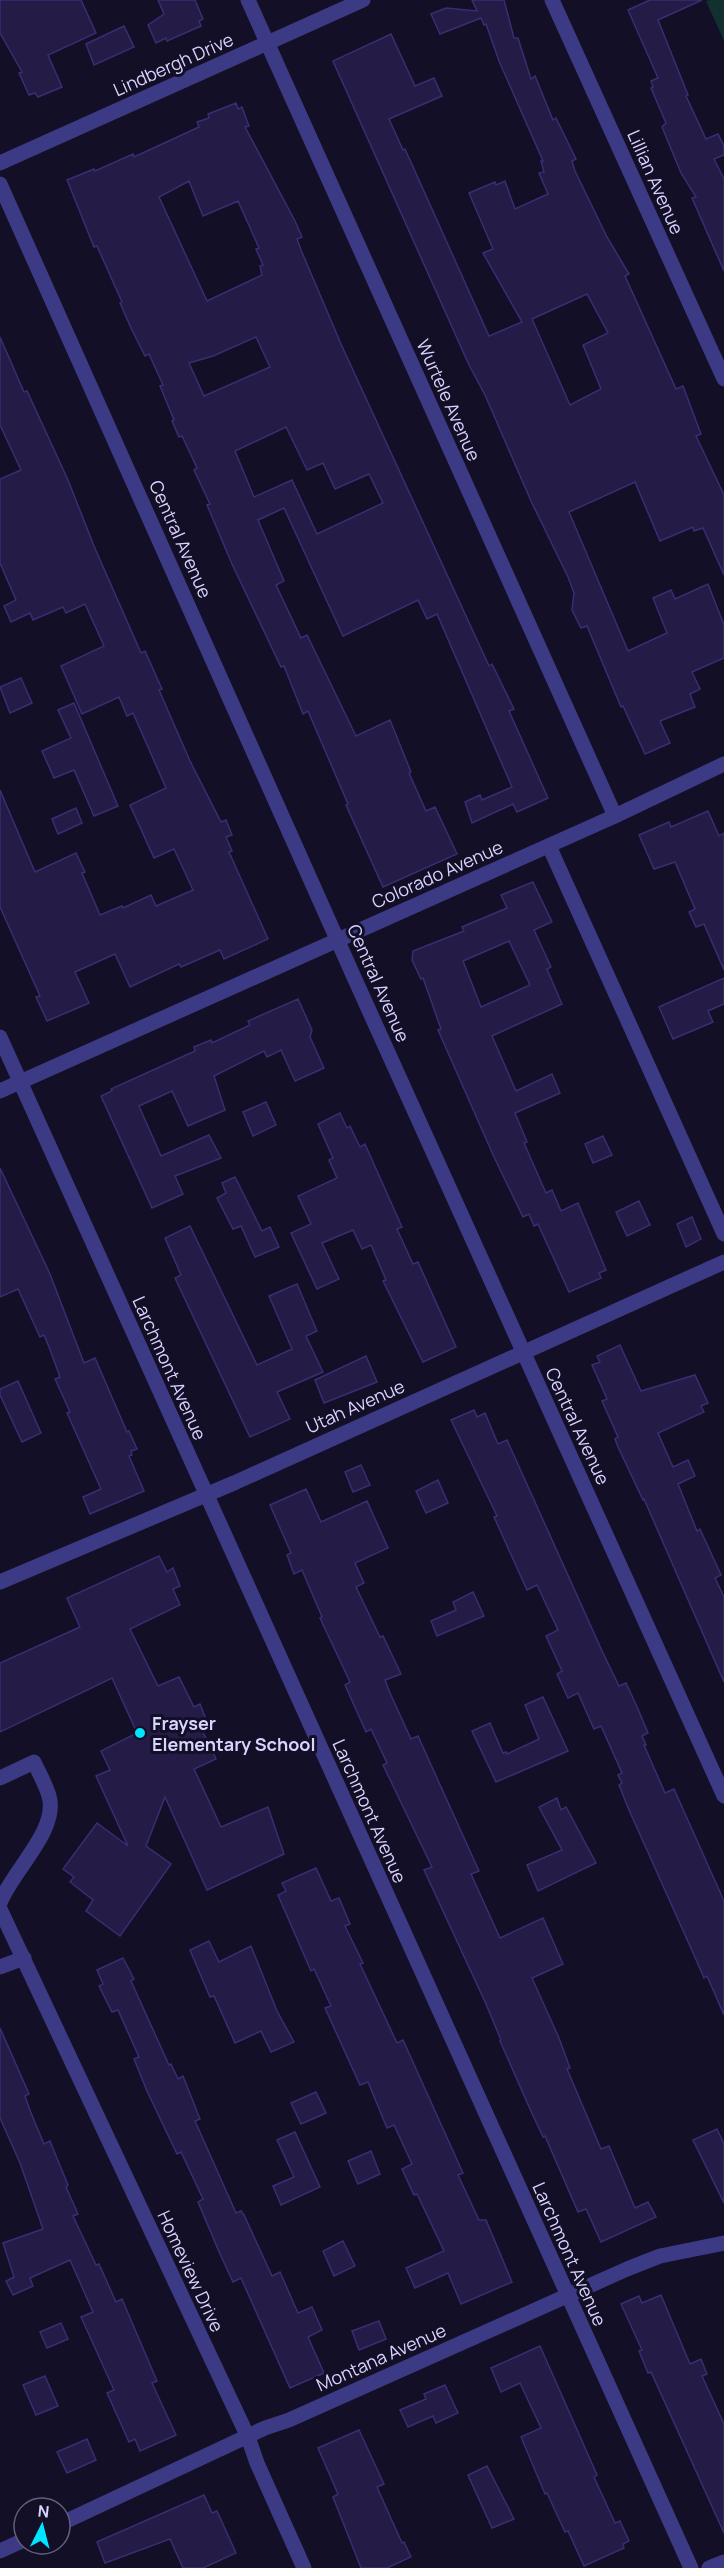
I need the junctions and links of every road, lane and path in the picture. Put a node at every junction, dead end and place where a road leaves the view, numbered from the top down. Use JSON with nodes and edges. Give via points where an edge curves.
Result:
{"nodes":[{"id":1,"x":248,"y":0,"type":"edge"},
{"id":2,"x":363,"y":0,"type":"edge"},
{"id":3,"x":552,"y":0,"type":"edge"},
{"id":4,"x":267,"y":43,"type":"junction"},
{"id":5,"x":0,"y":163,"type":"edge"},
{"id":6,"x":0,"y":184,"type":"edge"},
{"id":7,"x":724,"y":379,"type":"edge"},
{"id":8,"x":724,"y":764,"type":"edge"},
{"id":9,"x":615,"y":816,"type":"junction"},
{"id":10,"x":549,"y":846,"type":"junction"},
{"id":11,"x":338,"y":939,"type":"junction"},
{"id":12,"x":0,"y":1037,"type":"edge"},
{"id":13,"x":20,"y":1082,"type":"junction"},
{"id":14,"x":0,"y":1091,"type":"edge"},
{"id":15,"x":724,"y":1234,"type":"edge"},
{"id":16,"x":724,"y":1262,"type":"edge"},
{"id":17,"x":523,"y":1352,"type":"junction"},
{"id":18,"x":205,"y":1495,"type":"junction"},
{"id":19,"x":0,"y":1582,"type":"edge"},
{"id":20,"x":0,"y":1778,"type":"edge"},
{"id":21,"x":724,"y":1797,"type":"edge"},
{"id":22,"x":0,"y":1903,"type":"edge"},
{"id":23,"x":0,"y":1909,"type":"edge"},
{"id":24,"x":24,"y":1958,"type":"junction"},
{"id":25,"x":0,"y":1967,"type":"edge"},
{"id":26,"x":724,"y":2243,"type":"edge"},
{"id":27,"x":567,"y":2294,"type":"junction"},
{"id":28,"x":248,"y":2437,"type":"junction"},
{"id":29,"x":72,"y":2518,"type":"edge"},
{"id":30,"x":304,"y":2568,"type":"edge"},
{"id":31,"x":691,"y":2568,"type":"edge"}],
"edges":[{"from":1,"to":4,"type":"street","name":"Wurtele Avenue"},
{"from":2,"to":4,"type":"street","name":"Lindbergh Drive"},
{"from":3,"to":7,"type":"street","name":"Lillian Avenue"},
{"from":4,"to":5,"type":"street","name":"Lindbergh Drive"},
{"from":4,"to":9,"type":"street","name":"Wurtele Avenue"},
{"from":6,"to":11,"type":"street","name":"Central Avenue"},
{"from":8,"to":9,"type":"street","name":"Colorado Avenue"},
{"from":9,"to":10,"type":"street","name":"Colorado Avenue"},
{"from":10,"to":11,"type":"street","name":"Colorado Avenue"},
{"from":10,"to":15,"type":"street"},
{"from":11,"to":13,"type":"street","name":"Colorado Avenue"},
{"from":11,"to":17,"type":"street","name":"Central Avenue"},
{"from":12,"to":13,"type":"street","name":"Larchmont Avenue"},
{"from":13,"to":14,"type":"street","name":"Colorado Avenue"},
{"from":13,"to":18,"type":"street","name":"Larchmont Avenue"},
{"from":16,"to":17,"type":"street","name":"Utah Avenue"},
{"from":17,"to":18,"type":"street","name":"Utah Avenue"},
{"from":17,"to":21,"type":"street","name":"Central Avenue"},
{"from":18,"to":19,"type":"street","name":"Utah Avenue"},
{"from":18,"to":27,"type":"street","name":"Larchmont Avenue"},
{"from":20,"to":22,"type":"street","via":[[33,1762],[50,1797],[51,1811],[48,1824],[6,1887]]},
{"from":23,"to":24,"type":"street","name":"Homeview Drive"},
{"from":24,"to":25,"type":"street"},
{"from":24,"to":28,"type":"street","name":"Homeview Drive"},
{"from":26,"to":27,"type":"street","name":"Montana Avenue","via":[[660,2256]]},
{"from":27,"to":28,"type":"street","name":"Montana Avenue"},
{"from":27,"to":31,"type":"street","name":"Larchmont Avenue"},
{"from":28,"to":29,"type":"street","name":"Montana Avenue"},
{"from":28,"to":30,"type":"street","name":"Homeview Drive"}]}
